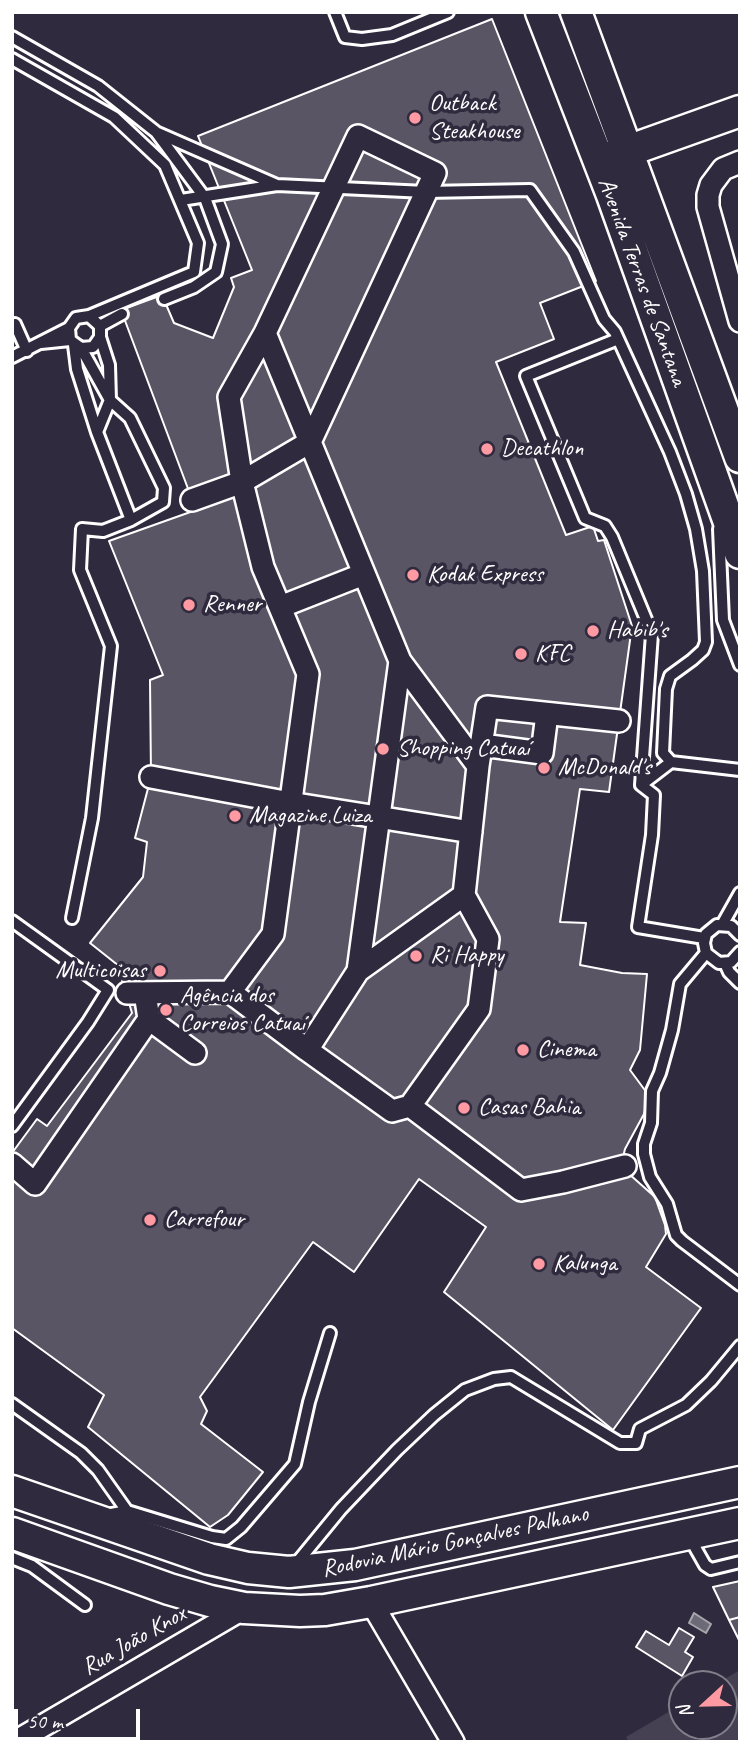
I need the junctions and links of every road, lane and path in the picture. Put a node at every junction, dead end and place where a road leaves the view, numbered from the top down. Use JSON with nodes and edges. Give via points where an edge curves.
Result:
{"nodes":[{"id":1,"x":335,"y":12,"type":"edge"},
{"id":2,"x":448,"y":12,"type":"edge"},
{"id":3,"x":541,"y":12,"type":"edge"},
{"id":4,"x":576,"y":12,"type":"edge"},
{"id":5,"x":12,"y":37,"type":"edge"},
{"id":6,"x":12,"y":59,"type":"edge"},
{"id":7,"x":740,"y":110,"type":"edge"},
{"id":8,"x":156,"y":132,"type":"junction"},
{"id":9,"x":613,"y":157,"type":"junction"},
{"id":10,"x":740,"y":162,"type":"edge"},
{"id":11,"x":277,"y":185,"type":"junction"},
{"id":12,"x":333,"y":187,"type":"junction"},
{"id":13,"x":426,"y":192,"type":"junction"},
{"id":14,"x":205,"y":198,"type":"junction"},
{"id":15,"x":181,"y":200,"type":"junction"},
{"id":16,"x":198,"y":243,"type":"junction"},
{"id":17,"x":222,"y":244,"type":"junction"},
{"id":18,"x":734,"y":289,"type":"edge"},
{"id":19,"x":164,"y":299,"type":"dead end"},
{"id":20,"x":122,"y":314,"type":"dead end"},
{"id":21,"x":89,"y":316,"type":"junction"},
{"id":22,"x":740,"y":321,"type":"edge"},
{"id":23,"x":12,"y":326,"type":"edge"},
{"id":24,"x":69,"y":328,"type":"junction"},
{"id":25,"x":100,"y":331,"type":"junction"},
{"id":26,"x":265,"y":333,"type":"junction"},
{"id":27,"x":618,"y":339,"type":"junction"},
{"id":28,"x":41,"y":343,"type":"junction"},
{"id":29,"x":75,"y":345,"type":"junction"},
{"id":30,"x":27,"y":351,"type":"junction"},
{"id":31,"x":12,"y":357,"type":"edge"},
{"id":32,"x":110,"y":400,"type":"junction"},
{"id":33,"x":97,"y":432,"type":"junction"},
{"id":34,"x":310,"y":442,"type":"junction"},
{"id":35,"x":740,"y":457,"type":"edge"},
{"id":36,"x":242,"y":482,"type":"junction"},
{"id":37,"x":718,"y":495,"type":"junction"},
{"id":38,"x":192,"y":500,"type":"dead end"},
{"id":39,"x":131,"y":520,"type":"junction"},
{"id":40,"x":740,"y":553,"type":"edge"},
{"id":41,"x":365,"y":574,"type":"junction"},
{"id":42,"x":280,"y":607,"type":"junction"},
{"id":43,"x":400,"y":662,"type":"junction"},
{"id":44,"x":740,"y":665,"type":"edge"},
{"id":45,"x":547,"y":714,"type":"junction"},
{"id":46,"x":619,"y":721,"type":"dead end"},
{"id":47,"x":480,"y":755,"type":"junction"},
{"id":48,"x":671,"y":762,"type":"junction"},
{"id":49,"x":740,"y":770,"type":"edge"},
{"id":50,"x":151,"y":777,"type":"dead end"},
{"id":51,"x":640,"y":785,"type":"junction"},
{"id":52,"x":290,"y":803,"type":"junction"},
{"id":53,"x":379,"y":817,"type":"junction"},
{"id":54,"x":471,"y":832,"type":"junction"},
{"id":55,"x":740,"y":893,"type":"edge"},
{"id":56,"x":464,"y":895,"type":"junction"},
{"id":57,"x":72,"y":918,"type":"dead end"},
{"id":58,"x":12,"y":920,"type":"edge"},
{"id":59,"x":722,"y":925,"type":"junction"},
{"id":60,"x":738,"y":928,"type":"edge"},
{"id":61,"x":704,"y":938,"type":"junction"},
{"id":62,"x":740,"y":952,"type":"edge"},
{"id":63,"x":706,"y":953,"type":"junction"},
{"id":64,"x":725,"y":963,"type":"junction"},
{"id":65,"x":358,"y":971,"type":"junction"},
{"id":66,"x":740,"y":984,"type":"edge"},
{"id":67,"x":230,"y":992,"type":"junction"},
{"id":68,"x":149,"y":1019,"type":"junction"},
{"id":69,"x":307,"y":1050,"type":"junction"},
{"id":70,"x":195,"y":1053,"type":"dead end"},
{"id":71,"x":410,"y":1106,"type":"junction"},
{"id":72,"x":12,"y":1126,"type":"edge"},
{"id":73,"x":12,"y":1164,"type":"edge"},
{"id":74,"x":625,"y":1166,"type":"dead end"},
{"id":75,"x":740,"y":1285,"type":"edge"},
{"id":76,"x":330,"y":1334,"type":"dead end"},
{"id":77,"x":740,"y":1346,"type":"edge"},
{"id":78,"x":12,"y":1404,"type":"edge"},
{"id":79,"x":740,"y":1482,"type":"edge"},
{"id":80,"x":12,"y":1491,"type":"edge"},
{"id":81,"x":12,"y":1511,"type":"edge"},
{"id":82,"x":127,"y":1511,"type":"junction"},
{"id":83,"x":88,"y":1518,"type":"junction"},
{"id":84,"x":740,"y":1523,"type":"edge"},
{"id":85,"x":12,"y":1533,"type":"edge"},
{"id":86,"x":688,"y":1534,"type":"junction"},
{"id":87,"x":12,"y":1558,"type":"edge"},
{"id":88,"x":740,"y":1562,"type":"edge"},
{"id":89,"x":289,"y":1572,"type":"junction"},
{"id":90,"x":371,"y":1602,"type":"junction"},
{"id":91,"x":85,"y":1605,"type":"dead end"},
{"id":92,"x":244,"y":1608,"type":"junction"},
{"id":93,"x":15,"y":1742,"type":"edge"},
{"id":94,"x":453,"y":1742,"type":"edge"}],
"edges":[{"from":1,"to":2,"type":"lane","via":[[345,37],[362,40],[392,35]]},
{"from":3,"to":9,"type":"main road","name":"Avenida Terras de Santana"},
{"from":4,"to":9,"type":"main road","name":"Avenida Terras de Santana"},
{"from":5,"to":8,"type":"lane","via":[[98,86]]},
{"from":6,"to":15,"type":"lane","via":[[114,117],[165,165]]},
{"from":7,"to":9,"type":"main road"},
{"from":8,"to":11,"type":"lane"},
{"from":8,"to":14,"type":"lane"},
{"from":9,"to":35,"type":"main road","name":"Avenida Terras de Santana"},
{"from":9,"to":37,"type":"main road","name":"Avenida Terras de Santana"},
{"from":10,"to":18,"type":"street","via":[[723,169],[708,195]]},
{"from":11,"to":12,"type":"lane"},
{"from":11,"to":14,"type":"lane"},
{"from":12,"to":13,"type":"lane"},
{"from":12,"to":13,"type":"street","via":[[358,136],[435,173]]},
{"from":12,"to":26,"type":"street"},
{"from":13,"to":27,"type":"lane","via":[[530,190],[574,253]]},
{"from":13,"to":34,"type":"street"},
{"from":14,"to":15,"type":"lane"},
{"from":14,"to":17,"type":"lane"},
{"from":15,"to":16,"type":"lane"},
{"from":16,"to":17,"type":"lane","via":[[210,239]]},
{"from":16,"to":21,"type":"lane","via":[[194,272]]},
{"from":17,"to":19,"type":"lane","via":[[216,272]]},
{"from":18,"to":22,"type":"street"},
{"from":20,"to":25,"type":"lane"},
{"from":21,"to":24,"type":"lane","via":[[76,318]]},
{"from":21,"to":25,"type":"lane"},
{"from":23,"to":30,"type":"lane","via":[[15,324]]},
{"from":24,"to":28,"type":"lane"},
{"from":24,"to":29,"type":"lane"},
{"from":25,"to":29,"type":"lane","via":[[93,346]]},
{"from":25,"to":32,"type":"lane","via":[[109,365]]},
{"from":26,"to":34,"type":"street"},
{"from":26,"to":36,"type":"street","via":[[229,397]]},
{"from":27,"to":48,"type":"lane","via":[[686,494],[703,571],[706,642],[703,650],[670,676],[666,689],[662,749]]},
{"from":27,"to":51,"type":"lane","via":[[526,376],[585,519],[605,526],[612,537],[652,634]]},
{"from":28,"to":29,"type":"lane"},
{"from":28,"to":30,"type":"lane"},
{"from":29,"to":32,"type":"lane"},
{"from":29,"to":33,"type":"lane","via":[[76,369]]},
{"from":30,"to":31,"type":"lane"},
{"from":32,"to":33,"type":"lane"},
{"from":32,"to":39,"type":"lane","via":[[130,418],[164,488],[163,502]]},
{"from":33,"to":39,"type":"lane"},
{"from":34,"to":36,"type":"street"},
{"from":34,"to":41,"type":"street"},
{"from":36,"to":38,"type":"street"},
{"from":36,"to":42,"type":"street","via":[[263,567]]},
{"from":37,"to":40,"type":"main road","name":"Avenida Terras de Santana"},
{"from":37,"to":44,"type":"lane","via":[[723,620]]},
{"from":39,"to":57,"type":"lane","via":[[103,531],[82,529],[80,570],[111,646],[92,818]]},
{"from":41,"to":42,"type":"street"},
{"from":41,"to":43,"type":"street"},
{"from":42,"to":52,"type":"street","via":[[308,674]]},
{"from":43,"to":47,"type":"street"},
{"from":43,"to":53,"type":"street"},
{"from":45,"to":46,"type":"street"},
{"from":45,"to":47,"type":"street","via":[[542,752]]},
{"from":45,"to":47,"type":"street","via":[[487,706]]},
{"from":47,"to":54,"type":"street"},
{"from":48,"to":49,"type":"lane"},
{"from":48,"to":51,"type":"lane"},
{"from":50,"to":52,"type":"street"},
{"from":51,"to":61,"type":"lane","via":[[654,795],[638,926]]},
{"from":52,"to":53,"type":"street"},
{"from":52,"to":67,"type":"street","via":[[273,934]]},
{"from":53,"to":54,"type":"street"},
{"from":53,"to":65,"type":"street"},
{"from":54,"to":56,"type":"street"},
{"from":55,"to":59,"type":"lane"},
{"from":56,"to":65,"type":"street"},
{"from":56,"to":71,"type":"street","via":[[488,939],[479,1009]]},
{"from":58,"to":72,"type":"lane","via":[[108,990]]},
{"from":59,"to":60,"type":"lane"},
{"from":59,"to":61,"type":"lane","via":[[713,927]]},
{"from":61,"to":63,"type":"lane"},
{"from":62,"to":64,"type":"lane"},
{"from":63,"to":64,"type":"lane"},
{"from":63,"to":75,"type":"lane","via":[[680,984],[673,1030],[652,1091],[644,1154],[650,1177],[682,1241]]},
{"from":64,"to":66,"type":"lane"},
{"from":65,"to":69,"type":"street"},
{"from":67,"to":68,"type":"street","via":[[136,993]]},
{"from":67,"to":69,"type":"street"},
{"from":68,"to":70,"type":"street"},
{"from":68,"to":73,"type":"street","via":[[35,1184]]},
{"from":69,"to":71,"type":"street","via":[[391,1111]]},
{"from":71,"to":74,"type":"street","via":[[521,1190]]},
{"from":76,"to":82,"type":"lane","via":[[295,1464],[241,1527],[226,1539]]},
{"from":77,"to":89,"type":"lane","via":[[686,1405],[640,1429],[636,1443],[620,1443],[511,1377],[465,1390],[397,1450]]},
{"from":78,"to":82,"type":"lane","via":[[81,1452]]},
{"from":79,"to":89,"type":"main road","name":"Rodovia Mário Gonçalves Palhano","via":[[355,1565]]},
{"from":80,"to":83,"type":"main road","name":"Rodovia Mário Gonçalves Palhano"},
{"from":81,"to":83,"type":"main road","via":[[54,1522]]},
{"from":82,"to":83,"type":"lane"},
{"from":83,"to":89,"type":"main road","name":"Rodovia Mário Gonçalves Palhano","via":[[209,1559]]},
{"from":84,"to":86,"type":"main road","name":"Rodovia Mário Gonçalves Palhano"},
{"from":85,"to":92,"type":"main road","name":"Rodovia Mário Gonçalves Palhano","via":[[169,1589]]},
{"from":86,"to":88,"type":"lane","via":[[711,1569]]},
{"from":86,"to":90,"type":"main road","name":"Rodovia Mário Gonçalves Palhano"},
{"from":87,"to":91,"type":"lane","via":[[32,1566]]},
{"from":90,"to":92,"type":"main road","name":"Rodovia Mário Gonçalves Palhano","via":[[325,1610]]},
{"from":90,"to":94,"type":"street"},
{"from":92,"to":93,"type":"street","name":"Rua João Knox"}]}
